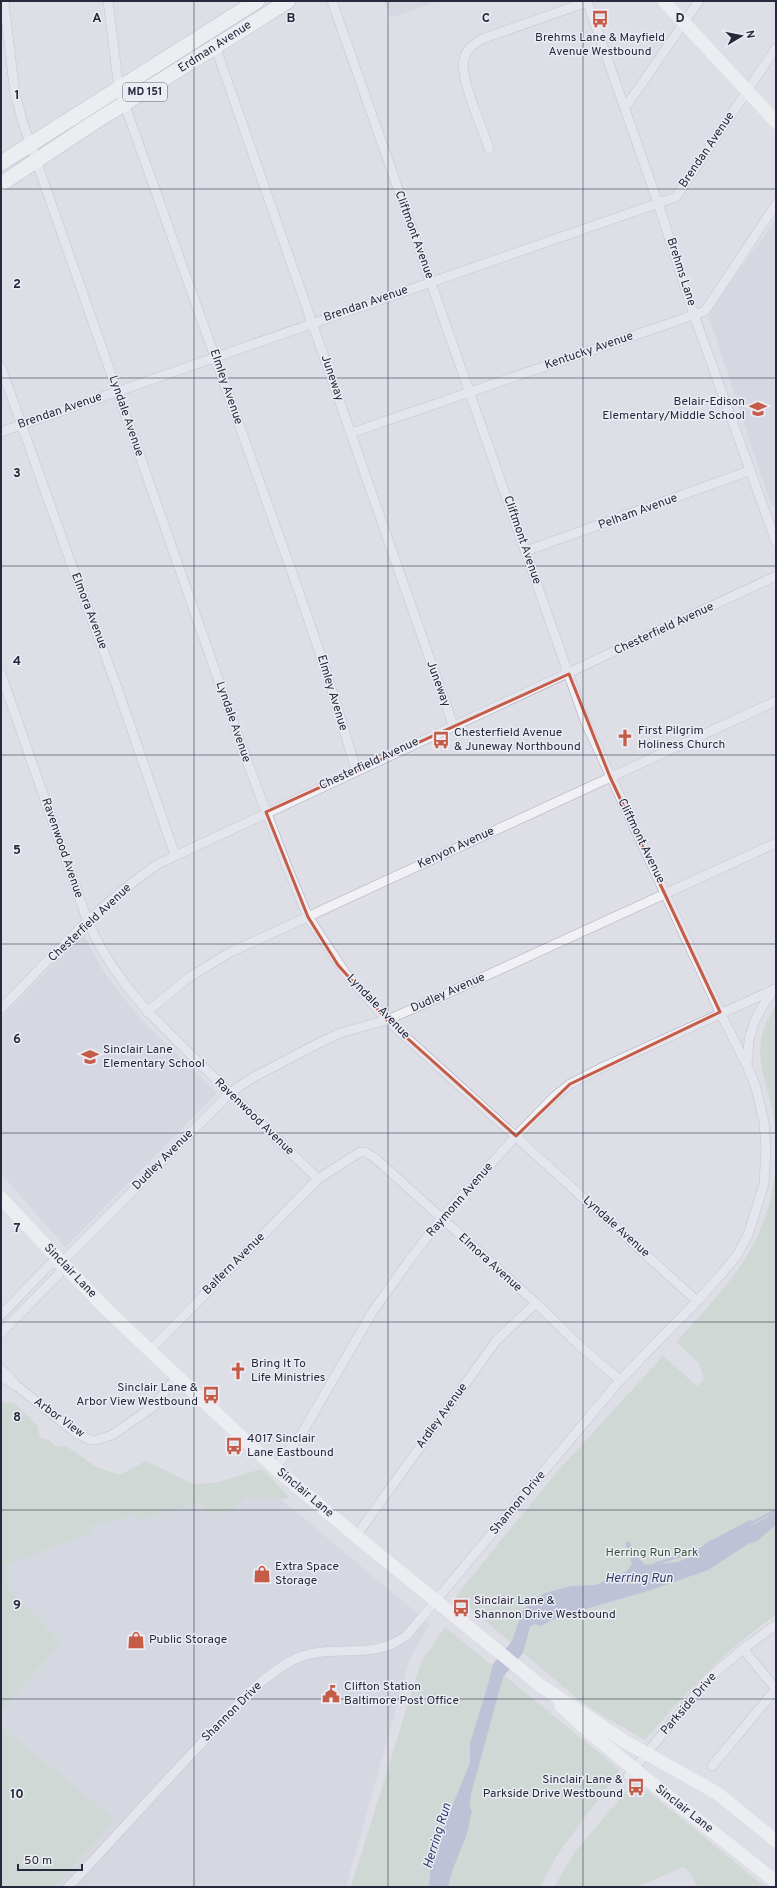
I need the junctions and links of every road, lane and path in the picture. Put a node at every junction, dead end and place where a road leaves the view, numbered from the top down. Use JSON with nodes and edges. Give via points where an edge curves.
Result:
{"nodes":[{"id":1,"x":4,"y":1,"type":"edge"},
{"id":2,"x":108,"y":1,"type":"edge"},
{"id":3,"x":257,"y":1,"type":"edge"},
{"id":4,"x":288,"y":1,"type":"edge"},
{"id":5,"x":332,"y":1,"type":"edge"},
{"id":6,"x":664,"y":1,"type":"edge"},
{"id":7,"x":699,"y":1,"type":"edge"},
{"id":8,"x":587,"y":2,"type":"edge"},
{"id":9,"x":685,"y":22,"type":"junction"},
{"id":10,"x":210,"y":30,"type":"junction"},
{"id":11,"x":216,"y":47,"type":"junction"},
{"id":12,"x":776,"y":48,"type":"edge"},
{"id":13,"x":119,"y":89,"type":"junction"},
{"id":14,"x":748,"y":90,"type":"junction"},
{"id":15,"x":125,"y":105,"type":"junction"},
{"id":16,"x":625,"y":108,"type":"junction"},
{"id":17,"x":776,"y":122,"type":"edge"},
{"id":18,"x":31,"y":142,"type":"junction"},
{"id":19,"x":489,"y":149,"type":"dead end"},
{"id":20,"x":37,"y":160,"type":"junction"},
{"id":21,"x":1,"y":163,"type":"edge"},
{"id":22,"x":1,"y":184,"type":"edge"},
{"id":23,"x":658,"y":203,"type":"junction"},
{"id":24,"x":776,"y":204,"type":"edge"},
{"id":25,"x":431,"y":282,"type":"junction"},
{"id":26,"x":694,"y":315,"type":"junction"},
{"id":27,"x":313,"y":323,"type":"junction"},
{"id":28,"x":215,"y":356,"type":"junction"},
{"id":29,"x":1,"y":367,"type":"edge"},
{"id":30,"x":118,"y":392,"type":"junction"},
{"id":31,"x":469,"y":393,"type":"junction"},
{"id":32,"x":22,"y":424,"type":"junction"},
{"id":33,"x":1,"y":432,"type":"edge"},
{"id":34,"x":351,"y":433,"type":"junction"},
{"id":35,"x":749,"y":471,"type":"junction"},
{"id":36,"x":772,"y":521,"type":"edge"},
{"id":37,"x":776,"y":542,"type":"edge"},
{"id":38,"x":526,"y":551,"type":"junction"},
{"id":39,"x":776,"y":576,"type":"edge"},
{"id":40,"x":1,"y":674,"type":"edge"},
{"id":41,"x":568,"y":674,"type":"junction"},
{"id":42,"x":776,"y":702,"type":"edge"},
{"id":43,"x":454,"y":725,"type":"junction"},
{"id":44,"x":356,"y":770,"type":"junction"},
{"id":45,"x":610,"y":777,"type":"junction"},
{"id":46,"x":266,"y":812,"type":"junction"},
{"id":47,"x":776,"y":843,"type":"edge"},
{"id":48,"x":174,"y":855,"type":"junction"},
{"id":49,"x":666,"y":894,"type":"junction"},
{"id":50,"x":308,"y":917,"type":"junction"},
{"id":51,"x":88,"y":921,"type":"junction"},
{"id":52,"x":775,"y":989,"type":"edge"},
{"id":53,"x":3,"y":1003,"type":"edge"},
{"id":54,"x":147,"y":1012,"type":"junction"},
{"id":55,"x":720,"y":1012,"type":"junction"},
{"id":56,"x":387,"y":1020,"type":"junction"},
{"id":57,"x":747,"y":1065,"type":"junction"},
{"id":58,"x":230,"y":1093,"type":"junction"},
{"id":59,"x":516,"y":1136,"type":"junction"},
{"id":60,"x":318,"y":1179,"type":"junction"},
{"id":61,"x":1,"y":1198,"type":"edge"},
{"id":62,"x":441,"y":1219,"type":"junction"},
{"id":63,"x":62,"y":1263,"type":"junction"},
{"id":64,"x":697,"y":1301,"type":"junction"},
{"id":65,"x":536,"y":1303,"type":"junction"},
{"id":66,"x":1,"y":1315,"type":"edge"},
{"id":67,"x":1,"y":1333,"type":"edge"},
{"id":68,"x":150,"y":1350,"type":"junction"},
{"id":69,"x":1,"y":1368,"type":"edge"},
{"id":70,"x":178,"y":1376,"type":"junction"},
{"id":71,"x":1,"y":1377,"type":"edge"},
{"id":72,"x":620,"y":1380,"type":"junction"},
{"id":73,"x":17,"y":1386,"type":"junction"},
{"id":74,"x":275,"y":1468,"type":"junction"},
{"id":75,"x":356,"y":1536,"type":"junction"},
{"id":76,"x":437,"y":1601,"type":"junction"},
{"id":77,"x":776,"y":1625,"type":"edge"},
{"id":78,"x":743,"y":1649,"type":"junction"},
{"id":79,"x":541,"y":1686,"type":"junction"},
{"id":80,"x":776,"y":1689,"type":"edge"},
{"id":81,"x":647,"y":1754,"type":"junction"},
{"id":82,"x":712,"y":1766,"type":"dead end"},
{"id":83,"x":631,"y":1773,"type":"junction"},
{"id":84,"x":776,"y":1841,"type":"edge"},
{"id":85,"x":776,"y":1882,"type":"edge"},
{"id":86,"x":68,"y":1887,"type":"edge"}],
"edges":[{"from":1,"to":18,"type":"street","name":"Lyndale Avenue","via":[[15,94]]},
{"from":2,"to":13,"type":"street","name":"Elmley Avenue"},
{"from":3,"to":10,"type":"main road","name":"Erdman Avenue","number":"MD 151"},
{"from":4,"to":11,"type":"main road","name":"Erdman Avenue","number":"MD 151"},
{"from":5,"to":25,"type":"street","name":"Cliftmont Avenue"},
{"from":6,"to":9,"type":"main road"},
{"from":7,"to":9,"type":"street"},
{"from":8,"to":16,"type":"street","name":"Brehms Lane"},
{"from":8,"to":19,"type":"street","via":[[482,39],[467,52],[463,62],[465,79]]},
{"from":9,"to":14,"type":"main road"},
{"from":9,"to":16,"type":"street"},
{"from":10,"to":11,"type":"street","name":"Juneway"},
{"from":10,"to":13,"type":"main road","name":"Erdman Avenue","number":"MD 151"},
{"from":11,"to":15,"type":"main road","name":"Erdman Avenue","number":"MD 151"},
{"from":11,"to":27,"type":"street","name":"Juneway"},
{"from":12,"to":14,"type":"street","name":"Brendan Avenue"},
{"from":13,"to":15,"type":"street","name":"Elmley Avenue"},
{"from":13,"to":18,"type":"main road","name":"Erdman Avenue","number":"MD 151"},
{"from":14,"to":17,"type":"main road"},
{"from":14,"to":23,"type":"street","name":"Brendan Avenue","via":[[676,197]]},
{"from":15,"to":20,"type":"main road","name":"Erdman Avenue","number":"MD 151"},
{"from":15,"to":28,"type":"street","name":"Elmley Avenue"},
{"from":16,"to":23,"type":"street","name":"Brehms Lane"},
{"from":18,"to":20,"type":"street","name":"Lyndale Avenue"},
{"from":18,"to":21,"type":"main road","name":"Erdman Avenue","number":"MD 151"},
{"from":20,"to":22,"type":"main road","name":"Erdman Avenue","number":"MD 151"},
{"from":20,"to":30,"type":"street","name":"Lyndale Avenue"},
{"from":23,"to":25,"type":"street","name":"Brendan Avenue"},
{"from":23,"to":26,"type":"street","name":"Brehms Lane"},
{"from":24,"to":26,"type":"street","name":"Kentucky Avenue","via":[[705,311]]},
{"from":25,"to":27,"type":"street","name":"Brendan Avenue"},
{"from":25,"to":31,"type":"street","name":"Cliftmont Avenue"},
{"from":26,"to":31,"type":"street","name":"Kentucky Avenue"},
{"from":26,"to":35,"type":"street","name":"Brehms Lane"},
{"from":27,"to":28,"type":"street","name":"Brendan Avenue"},
{"from":27,"to":34,"type":"street","name":"Juneway"},
{"from":28,"to":30,"type":"street","name":"Brendan Avenue"},
{"from":28,"to":44,"type":"street","name":"Elmley Avenue","via":[[314,636]]},
{"from":29,"to":32,"type":"street","name":"Elmora Avenue"},
{"from":30,"to":32,"type":"street","name":"Brendan Avenue"},
{"from":30,"to":46,"type":"street","name":"Lyndale Avenue"},
{"from":31,"to":34,"type":"street","name":"Kentucky Avenue"},
{"from":31,"to":38,"type":"street","name":"Cliftmont Avenue"},
{"from":32,"to":33,"type":"street","name":"Brendan Avenue"},
{"from":32,"to":48,"type":"street","name":"Elmora Avenue","via":[[130,722]]},
{"from":34,"to":43,"type":"street","name":"Juneway"},
{"from":35,"to":36,"type":"street","name":"Brehms Lane"},
{"from":35,"to":38,"type":"street","name":"Pelham Avenue"},
{"from":36,"to":37,"type":"street","name":"Brehms Lane"},
{"from":38,"to":41,"type":"street","name":"Cliftmont Avenue"},
{"from":39,"to":41,"type":"street","name":"Chesterfield Avenue"},
{"from":40,"to":51,"type":"street","name":"Ravenwood Avenue"},
{"from":41,"to":43,"type":"street","name":"Chesterfield Avenue"},
{"from":41,"to":45,"type":"street","name":"Cliftmont Avenue","via":[[585,721]]},
{"from":42,"to":45,"type":"street","name":"Kenyon Avenue"},
{"from":43,"to":44,"type":"street","name":"Chesterfield Avenue"},
{"from":44,"to":46,"type":"street","name":"Chesterfield Avenue"},
{"from":45,"to":49,"type":"street","name":"Cliftmont Avenue"},
{"from":45,"to":50,"type":"street","name":"Kenyon Avenue"},
{"from":46,"to":48,"type":"street","name":"Chesterfield Avenue"},
{"from":46,"to":50,"type":"street","name":"Lyndale Avenue"},
{"from":47,"to":49,"type":"street","name":"Dudley Avenue"},
{"from":48,"to":51,"type":"street","name":"Chesterfield Avenue","via":[[132,882]]},
{"from":49,"to":55,"type":"street","name":"Cliftmont Avenue"},
{"from":49,"to":56,"type":"street","name":"Dudley Avenue"},
{"from":50,"to":54,"type":"street","name":"Kenyon Avenue","via":[[218,959],[188,978]]},
{"from":50,"to":56,"type":"street","name":"Lyndale Avenue","via":[[338,965]]},
{"from":51,"to":53,"type":"street","name":"Chesterfield Avenue"},
{"from":51,"to":54,"type":"street","name":"Ravenwood Avenue","via":[[114,970]]},
{"from":52,"to":55,"type":"street","name":"Shannon Drive"},
{"from":52,"to":57,"type":"street","name":"Shannon Drive","via":[[754,1023]]},
{"from":54,"to":58,"type":"street","name":"Ravenwood Avenue"},
{"from":55,"to":57,"type":"street","name":"Cliftmont Avenue"},
{"from":55,"to":59,"type":"street","name":"Raymonn Avenue","via":[[570,1084]]},
{"from":56,"to":58,"type":"street","name":"Dudley Avenue","via":[[340,1033],[252,1078]]},
{"from":56,"to":59,"type":"street","name":"Lyndale Avenue"},
{"from":57,"to":64,"type":"street","name":"Shannon Drive","via":[[756,1088],[764,1122],[764,1184],[748,1235],[736,1257],[730,1267]]},
{"from":58,"to":60,"type":"street","name":"Ravenwood Avenue"},
{"from":58,"to":63,"type":"street","name":"Dudley Avenue"},
{"from":59,"to":62,"type":"street","name":"Raymonn Avenue"},
{"from":59,"to":64,"type":"street","name":"Lyndale Avenue"},
{"from":60,"to":62,"type":"street","name":"Elmora Avenue","via":[[355,1154],[365,1152],[375,1158]]},
{"from":60,"to":68,"type":"street","name":"Balfern Avenue"},
{"from":61,"to":63,"type":"main road","name":"Sinclair Lane"},
{"from":62,"to":65,"type":"street","name":"Elmora Avenue"},
{"from":62,"to":74,"type":"street","name":"Raymonn Avenue","via":[[385,1293],[302,1433]]},
{"from":63,"to":66,"type":"street","via":[[50,1264]]},
{"from":63,"to":67,"type":"street","via":[[59,1274]]},
{"from":63,"to":68,"type":"main road","name":"Sinclair Lane"},
{"from":64,"to":72,"type":"street","name":"Shannon Drive"},
{"from":65,"to":72,"type":"street","name":"Elmora Avenue"},
{"from":65,"to":75,"type":"street","name":"Ardley Avenue","via":[[496,1341]]},
{"from":68,"to":70,"type":"main road","name":"Sinclair Lane"},
{"from":69,"to":73,"type":"street","name":"Arbor View"},
{"from":70,"to":73,"type":"street","name":"Arbor View","via":[[153,1407],[112,1435],[97,1440],[90,1440],[76,1433]]},
{"from":70,"to":74,"type":"main road","name":"Sinclair Lane"},
{"from":71,"to":73,"type":"street","name":"Arbor View"},
{"from":72,"to":76,"type":"street","name":"Shannon Drive"},
{"from":74,"to":75,"type":"main road","name":"Sinclair Lane"},
{"from":75,"to":76,"type":"main road","name":"Sinclair Lane"},
{"from":76,"to":79,"type":"main road","name":"Sinclair Lane"},
{"from":76,"to":86,"type":"street","name":"Shannon Drive","via":[[407,1635],[397,1642],[358,1652],[326,1652],[305,1656],[292,1661],[260,1682]]},
{"from":77,"to":78,"type":"street","name":"Parkside Drive"},
{"from":78,"to":80,"type":"street"},
{"from":78,"to":81,"type":"street","name":"Parkside Drive","via":[[707,1680]]},
{"from":79,"to":81,"type":"main road","name":"Sinclair Lane","via":[[609,1732]]},
{"from":79,"to":83,"type":"main road","name":"Sinclair Lane"},
{"from":80,"to":82,"type":"street"},
{"from":81,"to":83,"type":"street","name":"Parkside Drive"},
{"from":81,"to":84,"type":"main road","name":"Sinclair Lane","via":[[716,1793]]},
{"from":83,"to":85,"type":"main road","name":"Sinclair Lane"}]}
